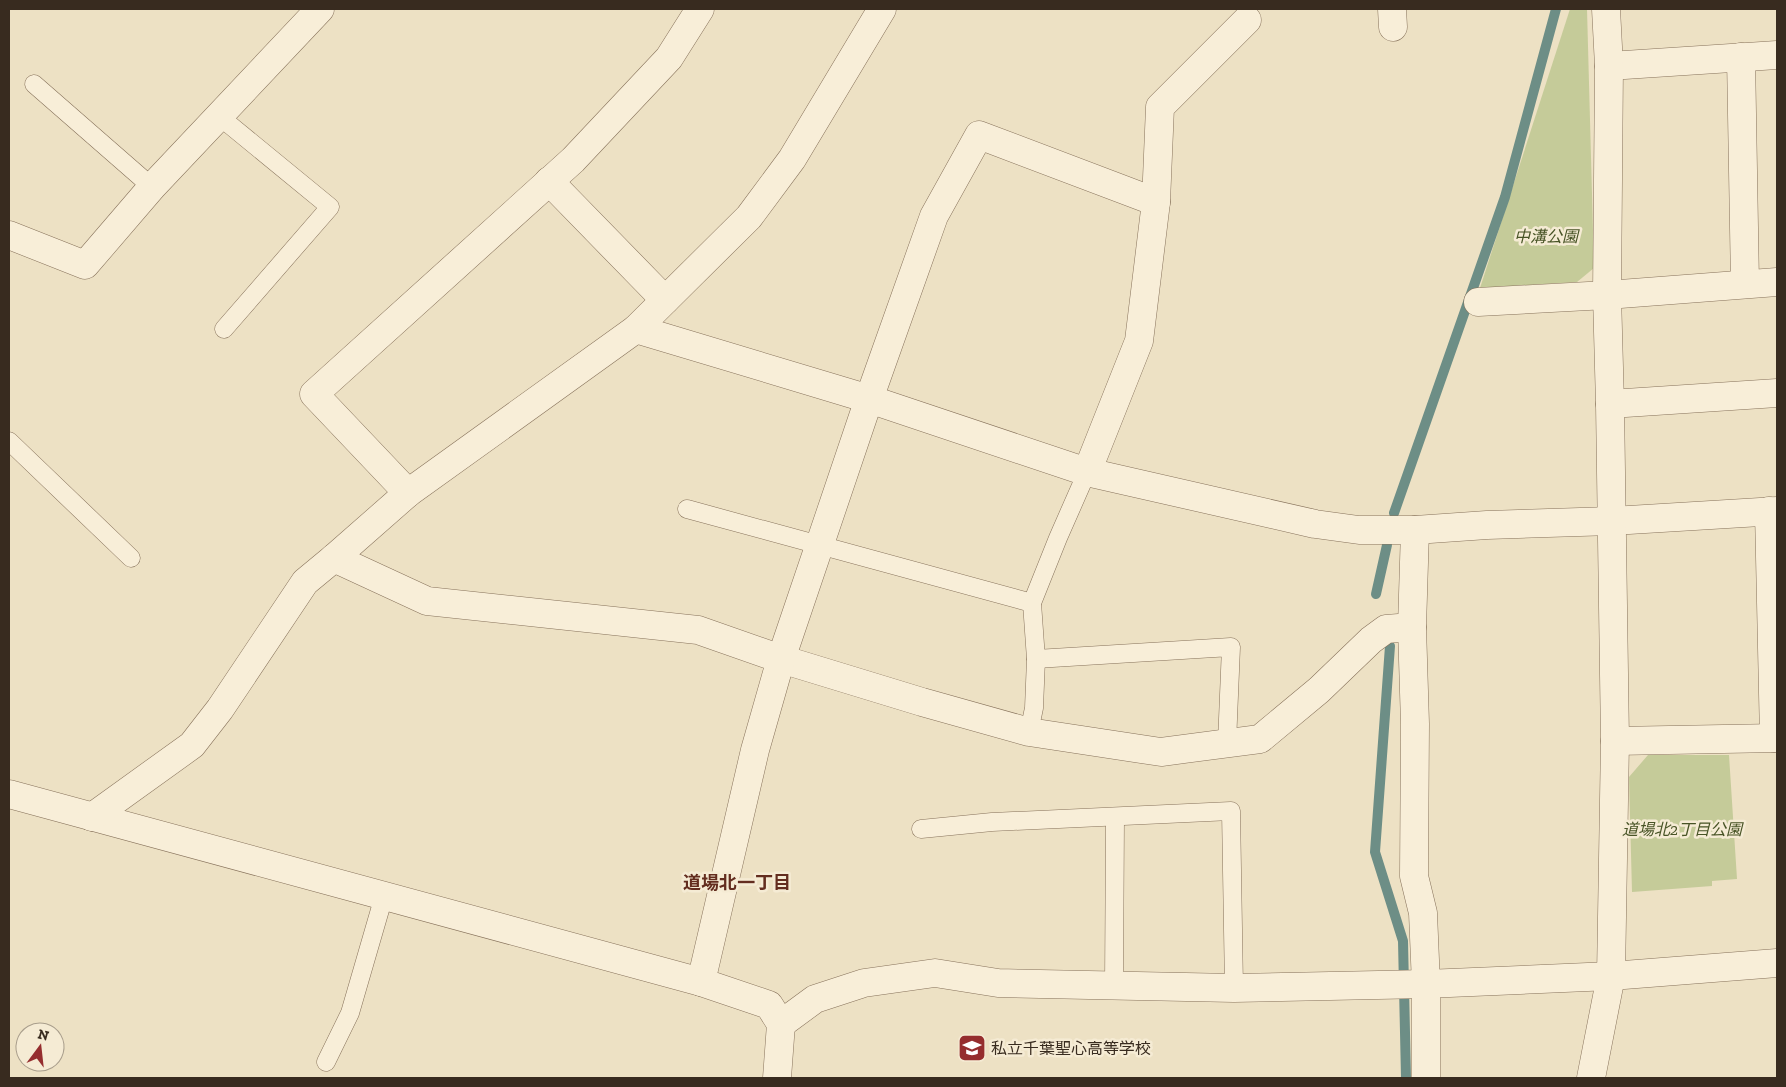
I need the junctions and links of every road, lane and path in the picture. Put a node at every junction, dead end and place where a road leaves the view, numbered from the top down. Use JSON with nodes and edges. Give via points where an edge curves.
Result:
{"nodes":[{"id":1,"x":320,"y":9,"type":"edge"},
{"id":2,"x":700,"y":9,"type":"edge"},
{"id":3,"x":882,"y":9,"type":"edge"},
{"id":4,"x":1606,"y":9,"type":"edge"},
{"id":5,"x":1241,"y":14,"type":"edge"},
{"id":6,"x":1777,"y":55,"type":"edge"},
{"id":7,"x":1741,"y":58,"type":"junction"},
{"id":8,"x":1609,"y":66,"type":"junction"},
{"id":9,"x":34,"y":84,"type":"dead end"},
{"id":10,"x":219,"y":116,"type":"junction"},
{"id":11,"x":549,"y":182,"type":"junction"},
{"id":12,"x":152,"y":186,"type":"junction"},
{"id":13,"x":1156,"y":202,"type":"junction"},
{"id":14,"x":9,"y":234,"type":"edge"},
{"id":15,"x":1777,"y":282,"type":"edge"},
{"id":16,"x":1745,"y":284,"type":"junction"},
{"id":17,"x":1607,"y":295,"type":"junction"},
{"id":18,"x":665,"y":300,"type":"junction"},
{"id":19,"x":1478,"y":302,"type":"dead end"},
{"id":20,"x":636,"y":328,"type":"junction"},
{"id":21,"x":224,"y":329,"type":"dead end"},
{"id":22,"x":1777,"y":393,"type":"edge"},
{"id":23,"x":869,"y":399,"type":"junction"},
{"id":24,"x":1610,"y":404,"type":"junction"},
{"id":25,"x":9,"y":441,"type":"edge"},
{"id":26,"x":1087,"y":472,"type":"junction"},
{"id":27,"x":408,"y":493,"type":"junction"},
{"id":28,"x":688,"y":509,"type":"dead end"},
{"id":29,"x":1773,"y":511,"type":"edge"},
{"id":30,"x":1612,"y":521,"type":"junction"},
{"id":31,"x":1416,"y":530,"type":"junction"},
{"id":32,"x":819,"y":545,"type":"junction"},
{"id":33,"x":131,"y":558,"type":"dead end"},
{"id":34,"x":334,"y":558,"type":"junction"},
{"id":35,"x":1032,"y":603,"type":"junction"},
{"id":36,"x":1412,"y":627,"type":"junction"},
{"id":37,"x":780,"y":659,"type":"junction"},
{"id":38,"x":1036,"y":659,"type":"junction"},
{"id":39,"x":1029,"y":732,"type":"junction"},
{"id":40,"x":1776,"y":738,"type":"edge"},
{"id":41,"x":1615,"y":741,"type":"junction"},
{"id":42,"x":1227,"y":743,"type":"junction"},
{"id":43,"x":9,"y":794,"type":"edge"},
{"id":44,"x":92,"y":817,"type":"junction"},
{"id":45,"x":1115,"y":817,"type":"junction"},
{"id":46,"x":921,"y":829,"type":"dead end"},
{"id":47,"x":384,"y":896,"type":"junction"},
{"id":48,"x":1777,"y":963,"type":"edge"},
{"id":49,"x":1611,"y":976,"type":"junction"},
{"id":50,"x":701,"y":982,"type":"junction"},
{"id":51,"x":1419,"y":984,"type":"junction"},
{"id":52,"x":1114,"y":987,"type":"junction"},
{"id":53,"x":1234,"y":988,"type":"junction"},
{"id":54,"x":781,"y":1024,"type":"junction"},
{"id":55,"x":326,"y":1062,"type":"dead end"},
{"id":56,"x":777,"y":1078,"type":"edge"},
{"id":57,"x":1426,"y":1078,"type":"edge"},
{"id":58,"x":1590,"y":1078,"type":"edge"}],
"edges":[{"from":1,"to":10,"type":"street"},
{"from":2,"to":11,"type":"street","via":[[669,58],[574,160]]},
{"from":3,"to":18,"type":"street","via":[[792,160],[749,217]]},
{"from":4,"to":8,"type":"street"},
{"from":5,"to":13,"type":"street","via":[[1160,107]]},
{"from":6,"to":7,"type":"street"},
{"from":7,"to":8,"type":"street"},
{"from":7,"to":16,"type":"street"},
{"from":8,"to":17,"type":"street"},
{"from":9,"to":12,"type":"lane"},
{"from":10,"to":12,"type":"street"},
{"from":10,"to":21,"type":"lane","via":[[330,207]]},
{"from":11,"to":18,"type":"street"},
{"from":11,"to":27,"type":"street","via":[[314,394]]},
{"from":12,"to":14,"type":"street","via":[[85,265]]},
{"from":13,"to":23,"type":"street","via":[[979,135],[934,216]]},
{"from":13,"to":26,"type":"street","via":[[1139,341]]},
{"from":15,"to":16,"type":"street"},
{"from":16,"to":17,"type":"street"},
{"from":17,"to":19,"type":"street"},
{"from":17,"to":24,"type":"street"},
{"from":18,"to":20,"type":"street"},
{"from":20,"to":23,"type":"street"},
{"from":20,"to":27,"type":"street"},
{"from":22,"to":24,"type":"street"},
{"from":23,"to":26,"type":"street"},
{"from":23,"to":32,"type":"street"},
{"from":24,"to":30,"type":"street"},
{"from":25,"to":33,"type":"lane"},
{"from":26,"to":31,"type":"street","via":[[1315,524],[1359,530]]},
{"from":26,"to":35,"type":"lane"},
{"from":27,"to":34,"type":"street"},
{"from":28,"to":32,"type":"lane"},
{"from":29,"to":30,"type":"street"},
{"from":29,"to":40,"type":"street"},
{"from":30,"to":31,"type":"street"},
{"from":30,"to":41,"type":"street"},
{"from":31,"to":36,"type":"street"},
{"from":32,"to":35,"type":"lane"},
{"from":32,"to":37,"type":"street"},
{"from":34,"to":37,"type":"street","via":[[426,602],[698,630]]},
{"from":34,"to":44,"type":"street","via":[[305,582],[220,709],[192,745]]},
{"from":35,"to":38,"type":"lane"},
{"from":36,"to":42,"type":"street","via":[[1386,629],[1371,640],[1319,690],[1260,739]]},
{"from":36,"to":51,"type":"street","via":[[1414,876],[1423,914]]},
{"from":37,"to":39,"type":"street"},
{"from":37,"to":50,"type":"street","via":[[754,750]]},
{"from":38,"to":39,"type":"lane","via":[[1034,708]]},
{"from":38,"to":42,"type":"lane","via":[[1231,647]]},
{"from":39,"to":42,"type":"street","via":[[1161,752]]},
{"from":40,"to":41,"type":"street"},
{"from":41,"to":49,"type":"street"},
{"from":43,"to":44,"type":"street"},
{"from":44,"to":47,"type":"street"},
{"from":45,"to":46,"type":"lane","via":[[992,822]]},
{"from":45,"to":52,"type":"lane"},
{"from":45,"to":53,"type":"lane","via":[[1231,811]]},
{"from":47,"to":50,"type":"street"},
{"from":47,"to":55,"type":"lane","via":[[350,1013]]},
{"from":48,"to":49,"type":"street"},
{"from":49,"to":51,"type":"street"},
{"from":49,"to":58,"type":"street"},
{"from":50,"to":54,"type":"street","via":[[769,1005]]},
{"from":51,"to":53,"type":"street"},
{"from":51,"to":57,"type":"street"},
{"from":52,"to":53,"type":"street"},
{"from":52,"to":54,"type":"street","via":[[998,983],[935,973],[864,983],[815,999]]},
{"from":54,"to":56,"type":"street"}]}
